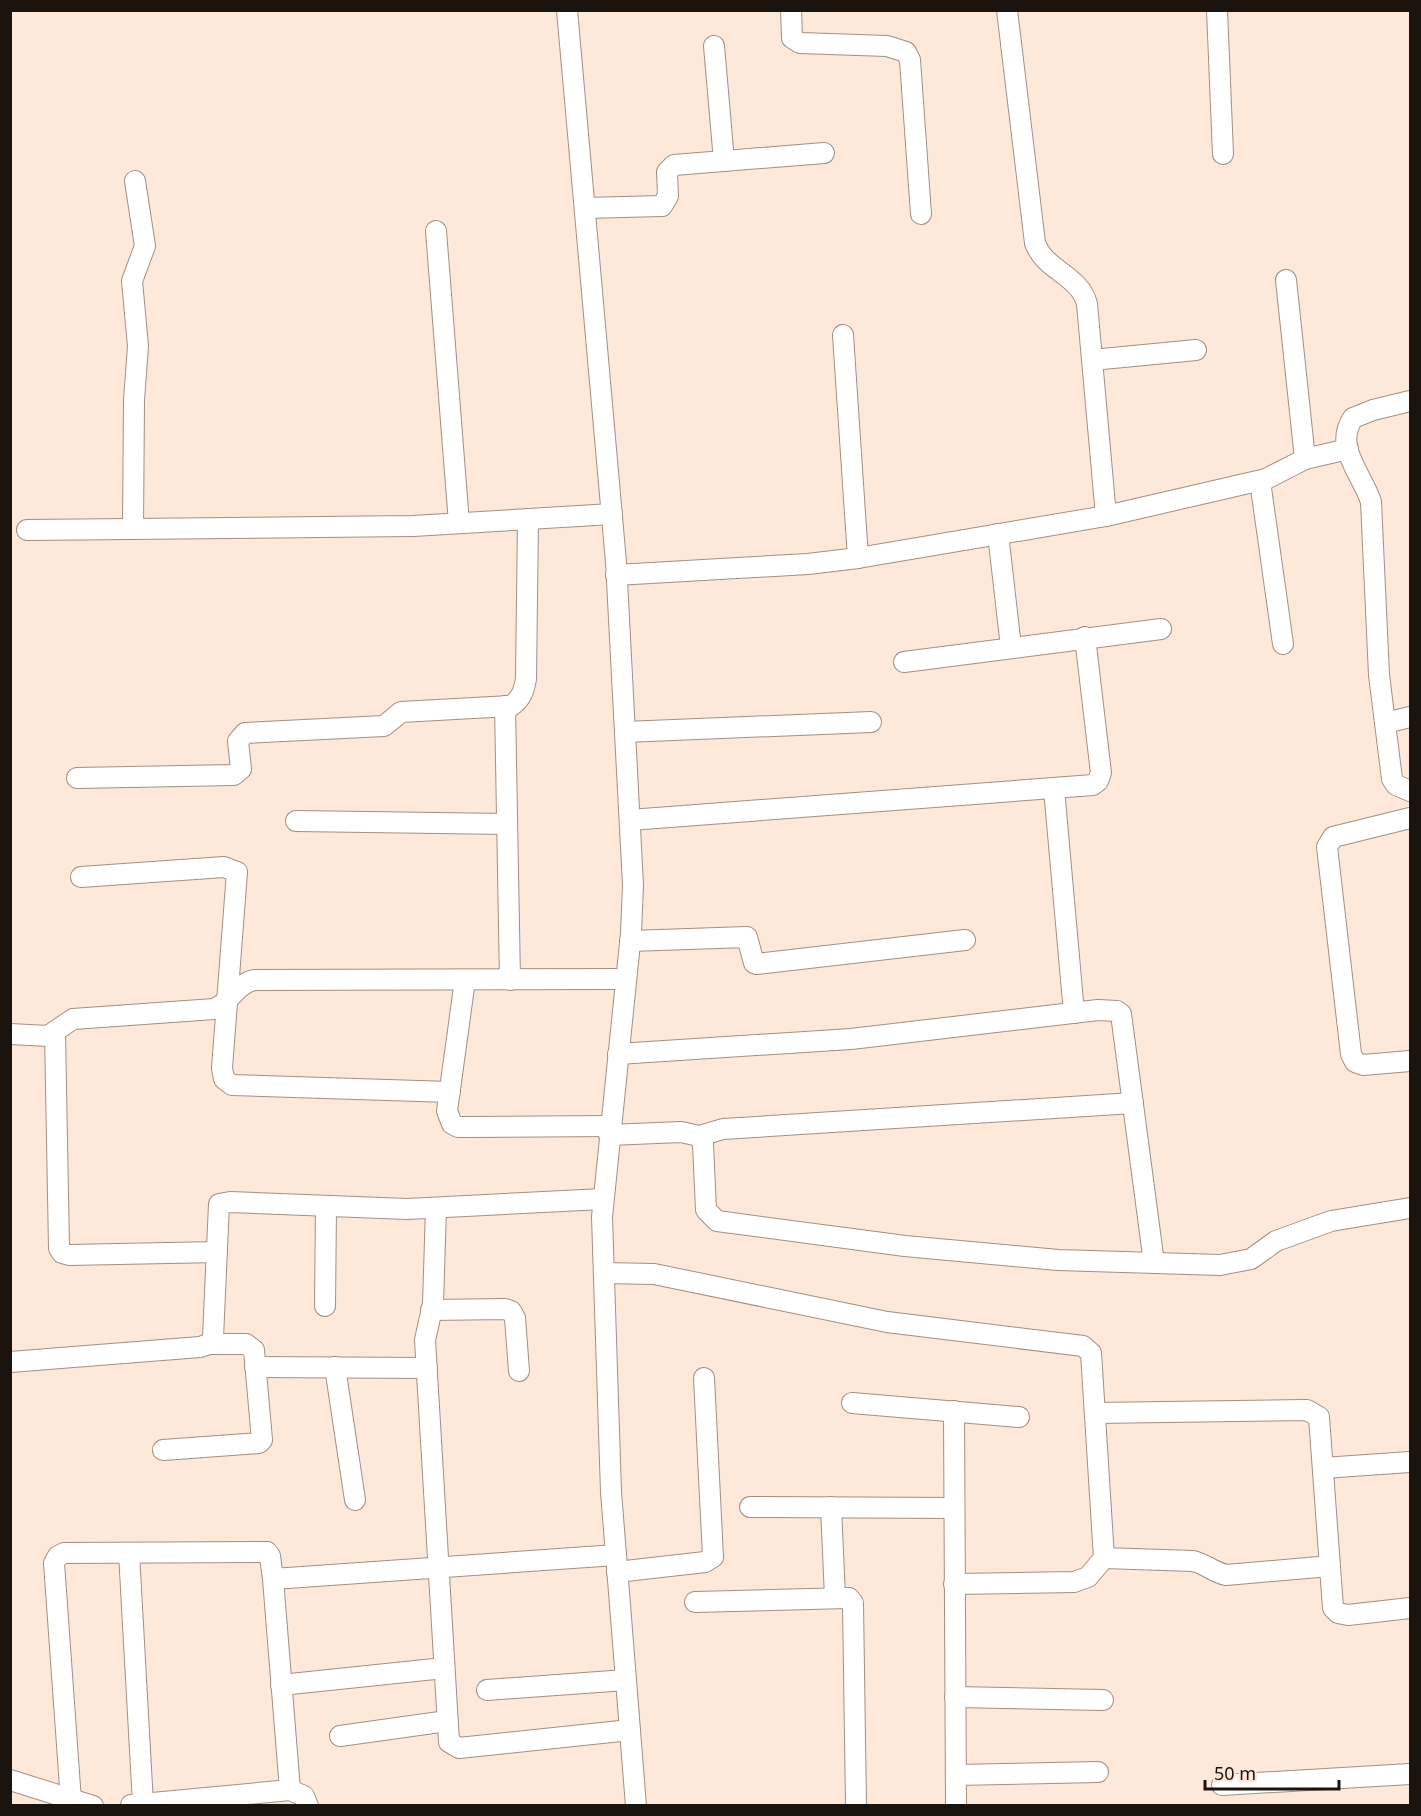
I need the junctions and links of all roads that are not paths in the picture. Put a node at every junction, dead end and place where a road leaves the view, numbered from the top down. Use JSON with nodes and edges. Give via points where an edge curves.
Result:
{"nodes":[{"id":1,"x":567,"y":10,"type":"edge"},
{"id":2,"x":791,"y":10,"type":"edge"},
{"id":3,"x":1007,"y":10,"type":"edge"},
{"id":4,"x":1217,"y":10,"type":"edge"},
{"id":5,"x":714,"y":46,"type":"dead end"},
{"id":6,"x":824,"y":153,"type":"dead end"},
{"id":7,"x":1222,"y":154,"type":"dead end"},
{"id":8,"x":724,"y":161,"type":"junction"},
{"id":9,"x":135,"y":181,"type":"dead end"},
{"id":10,"x":585,"y":208,"type":"junction"},
{"id":11,"x":921,"y":214,"type":"dead end"},
{"id":12,"x":436,"y":231,"type":"dead end"},
{"id":13,"x":1286,"y":279,"type":"dead end"},
{"id":14,"x":843,"y":335,"type":"dead end"},
{"id":15,"x":1196,"y":350,"type":"dead end"},
{"id":16,"x":1092,"y":360,"type":"junction"},
{"id":17,"x":1410,"y":401,"type":"edge"},
{"id":18,"x":1348,"y":449,"type":"junction"},
{"id":19,"x":1305,"y":459,"type":"junction"},
{"id":20,"x":1260,"y":481,"type":"junction"},
{"id":21,"x":612,"y":514,"type":"junction"},
{"id":22,"x":1106,"y":516,"type":"junction"},
{"id":23,"x":528,"y":519,"type":"junction"},
{"id":24,"x":459,"y":523,"type":"junction"},
{"id":25,"x":133,"y":529,"type":"junction"},
{"id":26,"x":27,"y":530,"type":"dead end"},
{"id":27,"x":998,"y":534,"type":"junction"},
{"id":28,"x":858,"y":558,"type":"junction"},
{"id":29,"x":616,"y":575,"type":"junction"},
{"id":30,"x":1161,"y":629,"type":"dead end"},
{"id":31,"x":1084,"y":637,"type":"junction"},
{"id":32,"x":1283,"y":644,"type":"dead end"},
{"id":33,"x":1011,"y":647,"type":"junction"},
{"id":34,"x":904,"y":662,"type":"dead end"},
{"id":35,"x":505,"y":706,"type":"junction"},
{"id":36,"x":1410,"y":717,"type":"edge"},
{"id":37,"x":871,"y":722,"type":"dead end"},
{"id":38,"x":1385,"y":723,"type":"junction"},
{"id":39,"x":625,"y":732,"type":"junction"},
{"id":40,"x":77,"y":778,"type":"dead end"},
{"id":41,"x":1054,"y":789,"type":"junction"},
{"id":42,"x":1410,"y":791,"type":"edge"},
{"id":43,"x":1410,"y":818,"type":"edge"},
{"id":44,"x":630,"y":820,"type":"junction"},
{"id":45,"x":296,"y":821,"type":"dead end"},
{"id":46,"x":507,"y":824,"type":"junction"},
{"id":47,"x":81,"y":877,"type":"dead end"},
{"id":48,"x":965,"y":940,"type":"dead end"},
{"id":49,"x":630,"y":941,"type":"junction"},
{"id":50,"x":626,"y":979,"type":"junction"},
{"id":51,"x":465,"y":980,"type":"junction"},
{"id":52,"x":510,"y":980,"type":"junction"},
{"id":53,"x":228,"y":1000,"type":"junction"},
{"id":54,"x":1074,"y":1013,"type":"junction"},
{"id":55,"x":54,"y":1033,"type":"junction"},
{"id":56,"x":10,"y":1034,"type":"edge"},
{"id":57,"x":618,"y":1054,"type":"junction"},
{"id":58,"x":1410,"y":1061,"type":"edge"},
{"id":59,"x":450,"y":1092,"type":"junction"},
{"id":60,"x":1133,"y":1103,"type":"junction"},
{"id":61,"x":610,"y":1130,"type":"junction"},
{"id":62,"x":699,"y":1136,"type":"junction"},
{"id":63,"x":603,"y":1199,"type":"junction"},
{"id":64,"x":326,"y":1207,"type":"junction"},
{"id":65,"x":436,"y":1208,"type":"junction"},
{"id":66,"x":1410,"y":1208,"type":"edge"},
{"id":67,"x":217,"y":1252,"type":"junction"},
{"id":68,"x":1154,"y":1263,"type":"junction"},
{"id":69,"x":604,"y":1273,"type":"junction"},
{"id":70,"x":325,"y":1306,"type":"dead end"},
{"id":71,"x":431,"y":1310,"type":"junction"},
{"id":72,"x":209,"y":1344,"type":"junction"},
{"id":73,"x":10,"y":1362,"type":"edge"},
{"id":74,"x":255,"y":1367,"type":"junction"},
{"id":75,"x":335,"y":1367,"type":"junction"},
{"id":76,"x":427,"y":1368,"type":"junction"},
{"id":77,"x":519,"y":1371,"type":"dead end"},
{"id":78,"x":704,"y":1378,"type":"dead end"},
{"id":79,"x":852,"y":1403,"type":"dead end"},
{"id":80,"x":954,"y":1411,"type":"junction"},
{"id":81,"x":1095,"y":1413,"type":"junction"},
{"id":82,"x":1019,"y":1417,"type":"dead end"},
{"id":83,"x":163,"y":1450,"type":"dead end"},
{"id":84,"x":1410,"y":1462,"type":"edge"},
{"id":85,"x":1323,"y":1468,"type":"junction"},
{"id":86,"x":355,"y":1500,"type":"dead end"},
{"id":87,"x":750,"y":1507,"type":"dead end"},
{"id":88,"x":831,"y":1507,"type":"junction"},
{"id":89,"x":954,"y":1508,"type":"junction"},
{"id":90,"x":129,"y":1552,"type":"junction"},
{"id":91,"x":1104,"y":1558,"type":"junction"},
{"id":92,"x":617,"y":1563,"type":"junction"},
{"id":93,"x":1330,"y":1566,"type":"junction"},
{"id":94,"x":441,"y":1568,"type":"junction"},
{"id":95,"x":273,"y":1579,"type":"junction"},
{"id":96,"x":954,"y":1584,"type":"junction"},
{"id":97,"x":834,"y":1597,"type":"junction"},
{"id":98,"x":695,"y":1602,"type":"dead end"},
{"id":99,"x":1410,"y":1608,"type":"edge"},
{"id":100,"x":444,"y":1668,"type":"junction"},
{"id":101,"x":626,"y":1680,"type":"junction"},
{"id":102,"x":281,"y":1685,"type":"junction"},
{"id":103,"x":487,"y":1690,"type":"dead end"},
{"id":104,"x":955,"y":1697,"type":"junction"},
{"id":105,"x":1103,"y":1700,"type":"dead end"},
{"id":106,"x":447,"y":1720,"type":"junction"},
{"id":107,"x":630,"y":1730,"type":"junction"},
{"id":108,"x":340,"y":1736,"type":"dead end"},
{"id":109,"x":1098,"y":1772,"type":"dead end"},
{"id":110,"x":1410,"y":1774,"type":"edge"},
{"id":111,"x":956,"y":1775,"type":"junction"},
{"id":112,"x":10,"y":1780,"type":"edge"},
{"id":113,"x":1222,"y":1785,"type":"dead end"},
{"id":114,"x":290,"y":1790,"type":"junction"},
{"id":115,"x":72,"y":1801,"type":"junction"},
{"id":116,"x":137,"y":1805,"type":"edge"},
{"id":117,"x":93,"y":1806,"type":"edge"},
{"id":118,"x":308,"y":1806,"type":"edge"},
{"id":119,"x":636,"y":1806,"type":"edge"},
{"id":120,"x":856,"y":1806,"type":"edge"},
{"id":121,"x":956,"y":1806,"type":"edge"}],
"edges":[{"from":1,"to":10,"type":"street"},
{"from":2,"to":11,"type":"street","via":[[792,38],[800,43],[886,46],[906,52],[910,60]]},
{"from":3,"to":16,"type":"street","via":[[1035,243],[1044,260],[1085,294]]},
{"from":4,"to":7,"type":"street"},
{"from":5,"to":8,"type":"street"},
{"from":6,"to":8,"type":"street"},
{"from":8,"to":10,"type":"street","via":[[669,168],[666,203],[656,208]]},
{"from":9,"to":25,"type":"street","via":[[145,246],[132,281],[138,346]]},
{"from":10,"to":21,"type":"street"},
{"from":12,"to":24,"type":"street"},
{"from":13,"to":19,"type":"street"},
{"from":14,"to":28,"type":"street"},
{"from":15,"to":16,"type":"street"},
{"from":16,"to":22,"type":"street"},
{"from":17,"to":18,"type":"street","via":[[1353,418],[1345,436]]},
{"from":18,"to":19,"type":"street"},
{"from":18,"to":38,"type":"street","via":[[1371,502]]},
{"from":19,"to":20,"type":"street"},
{"from":20,"to":22,"type":"street"},
{"from":20,"to":32,"type":"street"},
{"from":21,"to":23,"type":"street"},
{"from":21,"to":29,"type":"street"},
{"from":22,"to":27,"type":"street"},
{"from":23,"to":24,"type":"street"},
{"from":23,"to":35,"type":"street","via":[[526,679],[518,701]]},
{"from":24,"to":25,"type":"street"},
{"from":25,"to":26,"type":"street"},
{"from":27,"to":28,"type":"street"},
{"from":27,"to":33,"type":"street"},
{"from":28,"to":29,"type":"street"},
{"from":29,"to":39,"type":"street"},
{"from":30,"to":31,"type":"street"},
{"from":31,"to":33,"type":"street"},
{"from":31,"to":41,"type":"street","via":[[1101,773],[1093,785]]},
{"from":33,"to":34,"type":"street"},
{"from":35,"to":40,"type":"street","via":[[401,712],[384,726],[245,733],[238,741],[241,769],[234,775]]},
{"from":35,"to":46,"type":"street"},
{"from":36,"to":38,"type":"street"},
{"from":37,"to":39,"type":"street"},
{"from":38,"to":42,"type":"street","via":[[1392,779]]},
{"from":39,"to":44,"type":"street"},
{"from":41,"to":44,"type":"street"},
{"from":41,"to":54,"type":"street"},
{"from":43,"to":58,"type":"street","via":[[1333,837],[1327,848],[1351,1054],[1355,1062],[1363,1065]]},
{"from":44,"to":49,"type":"street"},
{"from":45,"to":46,"type":"street"},
{"from":46,"to":52,"type":"street"},
{"from":47,"to":53,"type":"street","via":[[224,867],[237,872]]},
{"from":48,"to":49,"type":"street","via":[[757,964],[747,937]]},
{"from":49,"to":50,"type":"street"},
{"from":50,"to":52,"type":"street"},
{"from":50,"to":57,"type":"street"},
{"from":51,"to":52,"type":"street"},
{"from":51,"to":53,"type":"street","via":[[254,980],[236,988]]},
{"from":51,"to":59,"type":"street"},
{"from":53,"to":55,"type":"street","via":[[214,1008],[74,1019]]},
{"from":53,"to":59,"type":"street","via":[[222,1068],[224,1079],[232,1085]]},
{"from":54,"to":57,"type":"street","via":[[851,1040]]},
{"from":54,"to":60,"type":"street","via":[[1110,1010],[1121,1014]]},
{"from":55,"to":56,"type":"street"},
{"from":55,"to":67,"type":"street","via":[[62,1253]]},
{"from":57,"to":61,"type":"street"},
{"from":59,"to":61,"type":"street","via":[[448,1118],[458,1127]]},
{"from":60,"to":62,"type":"street","via":[[723,1129]]},
{"from":60,"to":68,"type":"street"},
{"from":61,"to":62,"type":"street"},
{"from":61,"to":63,"type":"street"},
{"from":62,"to":68,"type":"street","via":[[703,1144],[706,1210],[717,1221],[905,1246],[1058,1260]]},
{"from":63,"to":65,"type":"street"},
{"from":63,"to":69,"type":"street"},
{"from":64,"to":65,"type":"street"},
{"from":64,"to":67,"type":"street","via":[[219,1204]]},
{"from":64,"to":70,"type":"street"},
{"from":65,"to":71,"type":"street"},
{"from":66,"to":68,"type":"street","via":[[1330,1221],[1276,1241],[1239,1263]]},
{"from":67,"to":72,"type":"street","via":[[213,1338]]},
{"from":69,"to":81,"type":"street","via":[[654,1274],[887,1322],[1083,1346],[1091,1353]]},
{"from":69,"to":92,"type":"street"},
{"from":71,"to":76,"type":"street","via":[[426,1329]]},
{"from":71,"to":77,"type":"street","via":[[511,1311],[515,1318]]},
{"from":72,"to":73,"type":"street"},
{"from":72,"to":74,"type":"street","via":[[251,1345]]},
{"from":74,"to":75,"type":"street"},
{"from":74,"to":83,"type":"street","via":[[263,1434],[259,1443]]},
{"from":75,"to":76,"type":"street"},
{"from":75,"to":86,"type":"street"},
{"from":76,"to":94,"type":"street"},
{"from":78,"to":92,"type":"street","via":[[713,1557],[705,1562]]},
{"from":79,"to":80,"type":"street"},
{"from":80,"to":82,"type":"street"},
{"from":80,"to":89,"type":"street"},
{"from":81,"to":85,"type":"street","via":[[1307,1410],[1319,1418]]},
{"from":81,"to":91,"type":"street"},
{"from":84,"to":85,"type":"street"},
{"from":85,"to":93,"type":"street"},
{"from":87,"to":88,"type":"street"},
{"from":88,"to":89,"type":"street"},
{"from":88,"to":97,"type":"street"},
{"from":89,"to":96,"type":"street"},
{"from":90,"to":95,"type":"street","via":[[261,1551],[270,1556]]},
{"from":90,"to":115,"type":"street","via":[[64,1553],[54,1563]]},
{"from":90,"to":116,"type":"street"},
{"from":91,"to":93,"type":"street","via":[[1193,1561],[1226,1575]]},
{"from":91,"to":96,"type":"street","via":[[1089,1577],[1074,1582]]},
{"from":92,"to":94,"type":"street"},
{"from":92,"to":101,"type":"street"},
{"from":93,"to":99,"type":"street","via":[[1333,1608],[1338,1613]]},
{"from":94,"to":95,"type":"street"},
{"from":94,"to":100,"type":"street"},
{"from":95,"to":102,"type":"street"},
{"from":96,"to":104,"type":"street"},
{"from":97,"to":98,"type":"street"},
{"from":97,"to":120,"type":"street","via":[[849,1598],[853,1603]]},
{"from":100,"to":102,"type":"street"},
{"from":100,"to":106,"type":"street"},
{"from":101,"to":103,"type":"street"},
{"from":101,"to":107,"type":"street"},
{"from":102,"to":114,"type":"street"},
{"from":104,"to":105,"type":"street"},
{"from":104,"to":111,"type":"street"},
{"from":106,"to":107,"type":"street","via":[[449,1742],[459,1748]]},
{"from":106,"to":108,"type":"street"},
{"from":107,"to":119,"type":"street"},
{"from":109,"to":111,"type":"street"},
{"from":110,"to":113,"type":"street"},
{"from":111,"to":121,"type":"street"},
{"from":112,"to":115,"type":"street"},
{"from":114,"to":116,"type":"street"},
{"from":114,"to":118,"type":"street","via":[[304,1796]]},
{"from":115,"to":117,"type":"street"}]}
